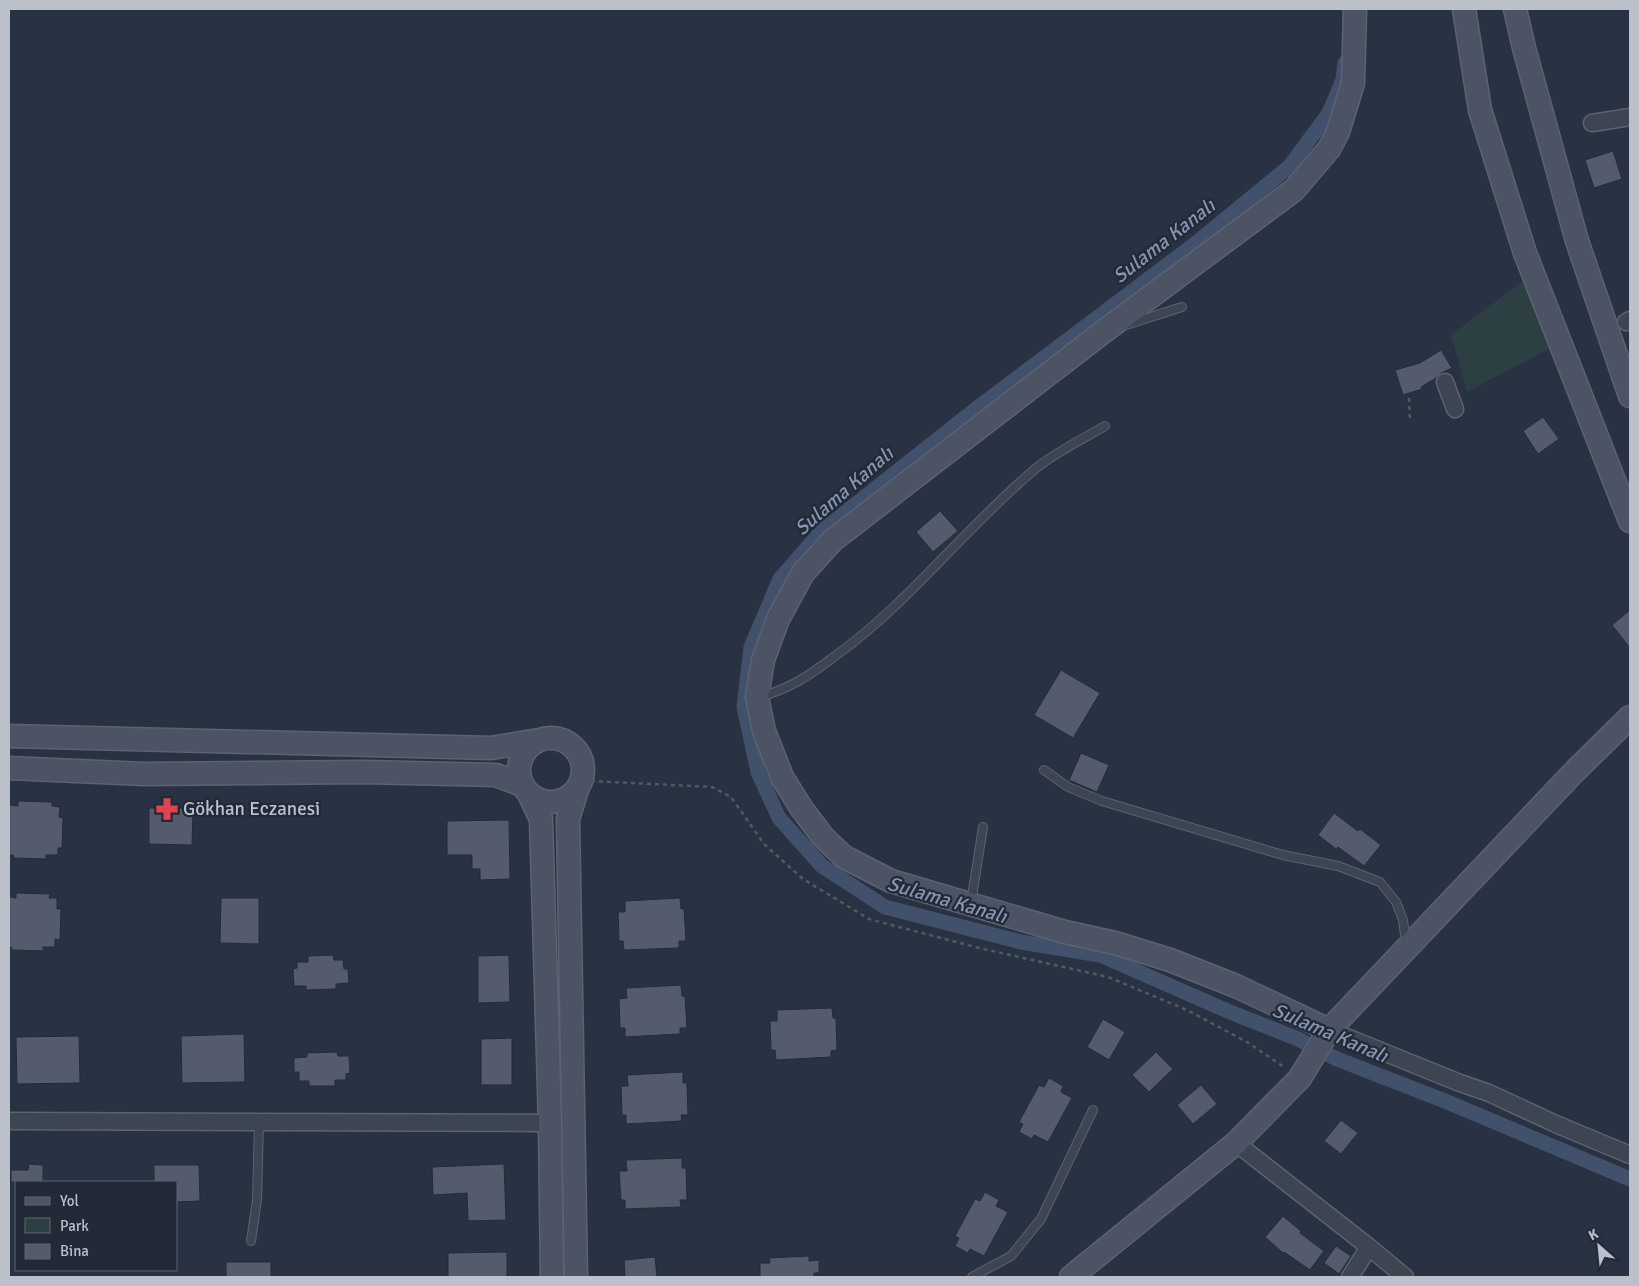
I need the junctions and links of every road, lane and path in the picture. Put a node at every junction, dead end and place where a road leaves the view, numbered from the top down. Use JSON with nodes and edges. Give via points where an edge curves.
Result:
{"nodes":[{"id":1,"x":1354,"y":9,"type":"edge"},
{"id":2,"x":1464,"y":9,"type":"edge"},
{"id":3,"x":1515,"y":9,"type":"edge"},
{"id":4,"x":1630,"y":117,"type":"edge"},
{"id":5,"x":1592,"y":123,"type":"dead end"},
{"id":6,"x":1182,"y":307,"type":"dead end"},
{"id":7,"x":1103,"y":332,"type":"junction"},
{"id":8,"x":1445,"y":382,"type":"dead end"},
{"id":9,"x":1630,"y":396,"type":"edge"},
{"id":10,"x":1409,"y":398,"type":"dead end"},
{"id":11,"x":1455,"y":409,"type":"dead end"},
{"id":12,"x":1410,"y":422,"type":"dead end"},
{"id":13,"x":1105,"y":426,"type":"dead end"},
{"id":14,"x":1630,"y":521,"type":"edge"},
{"id":15,"x":757,"y":697,"type":"junction"},
{"id":16,"x":1629,"y":720,"type":"edge"},
{"id":17,"x":9,"y":736,"type":"edge"},
{"id":18,"x":539,"y":740,"type":"junction"},
{"id":19,"x":9,"y":768,"type":"edge"},
{"id":20,"x":1044,"y":770,"type":"dead end"},
{"id":21,"x":580,"y":785,"type":"junction"},
{"id":22,"x":526,"y":789,"type":"junction"},
{"id":23,"x":983,"y":827,"type":"dead end"},
{"id":24,"x":971,"y":905,"type":"junction"},
{"id":25,"x":1407,"y":949,"type":"junction"},
{"id":26,"x":1327,"y":1034,"type":"junction"},
{"id":27,"x":1304,"y":1072,"type":"junction"},
{"id":28,"x":1094,"y":1110,"type":"dead end"},
{"id":29,"x":9,"y":1121,"type":"edge"},
{"id":30,"x":258,"y":1122,"type":"junction"},
{"id":31,"x":550,"y":1124,"type":"junction"},
{"id":32,"x":1236,"y":1143,"type":"junction"},
{"id":33,"x":1630,"y":1155,"type":"edge"},
{"id":34,"x":251,"y":1242,"type":"dead end"},
{"id":35,"x":1369,"y":1247,"type":"junction"},
{"id":36,"x":552,"y":1277,"type":"edge"},
{"id":37,"x":576,"y":1277,"type":"edge"},
{"id":38,"x":972,"y":1277,"type":"edge"},
{"id":39,"x":1071,"y":1277,"type":"edge"},
{"id":40,"x":1350,"y":1277,"type":"edge"},
{"id":41,"x":1405,"y":1277,"type":"edge"}],
"edges":[{"from":1,"to":7,"type":"main road","via":[[1353,83],[1338,132],[1329,149],[1294,190]]},
{"from":2,"to":14,"type":"main road","via":[[1480,110],[1525,253]]},
{"from":3,"to":9,"type":"main road","via":[[1577,241]]},
{"from":4,"to":5,"type":"street"},
{"from":6,"to":7,"type":"lane"},
{"from":7,"to":15,"type":"main road","via":[[833,540],[803,573],[778,619],[763,660]]},
{"from":8,"to":11,"type":"street"},
{"from":10,"to":12,"type":"path"},
{"from":13,"to":15,"type":"lane","via":[[1036,468],[982,517],[890,612],[851,645],[779,692]]},
{"from":15,"to":24,"type":"main road","via":[[764,731],[782,777],[802,810],[844,858],[891,881]]},
{"from":16,"to":25,"type":"main road","via":[[1568,778]]},
{"from":17,"to":18,"type":"main road","via":[[491,748]]},
{"from":18,"to":21,"type":"main road","via":[[560,738],[577,750],[584,770]]},
{"from":18,"to":22,"type":"main road","via":[[523,754],[519,764],[519,775]]},
{"from":19,"to":22,"type":"main road","via":[[144,774],[364,772],[496,775]]},
{"from":20,"to":25,"type":"lane","via":[[1068,787],[1102,801],[1284,855],[1338,866],[1380,882],[1396,902],[1403,920]]},
{"from":21,"to":22,"type":"main road","via":[[569,797],[554,802],[538,800]]},
{"from":21,"to":27,"type":"path","via":[[712,786],[731,797],[764,844],[803,879],[869,919],[1108,977],[1187,1010]]},
{"from":21,"to":37,"type":"main road","via":[[568,819]]},
{"from":22,"to":31,"type":"main road","via":[[541,819]]},
{"from":23,"to":24,"type":"lane"},
{"from":24,"to":26,"type":"main road","via":[[1170,960],[1236,986]]},
{"from":25,"to":26,"type":"main road"},
{"from":26,"to":27,"type":"main road"},
{"from":26,"to":33,"type":"street","via":[[1489,1093]]},
{"from":27,"to":32,"type":"main road"},
{"from":28,"to":38,"type":"lane","via":[[1041,1219],[1011,1256]]},
{"from":29,"to":30,"type":"street"},
{"from":30,"to":31,"type":"street"},
{"from":30,"to":34,"type":"lane","via":[[258,1200]]},
{"from":31,"to":36,"type":"main road"},
{"from":32,"to":35,"type":"street"},
{"from":32,"to":39,"type":"main road"},
{"from":35,"to":40,"type":"street"},
{"from":35,"to":41,"type":"street"}]}
